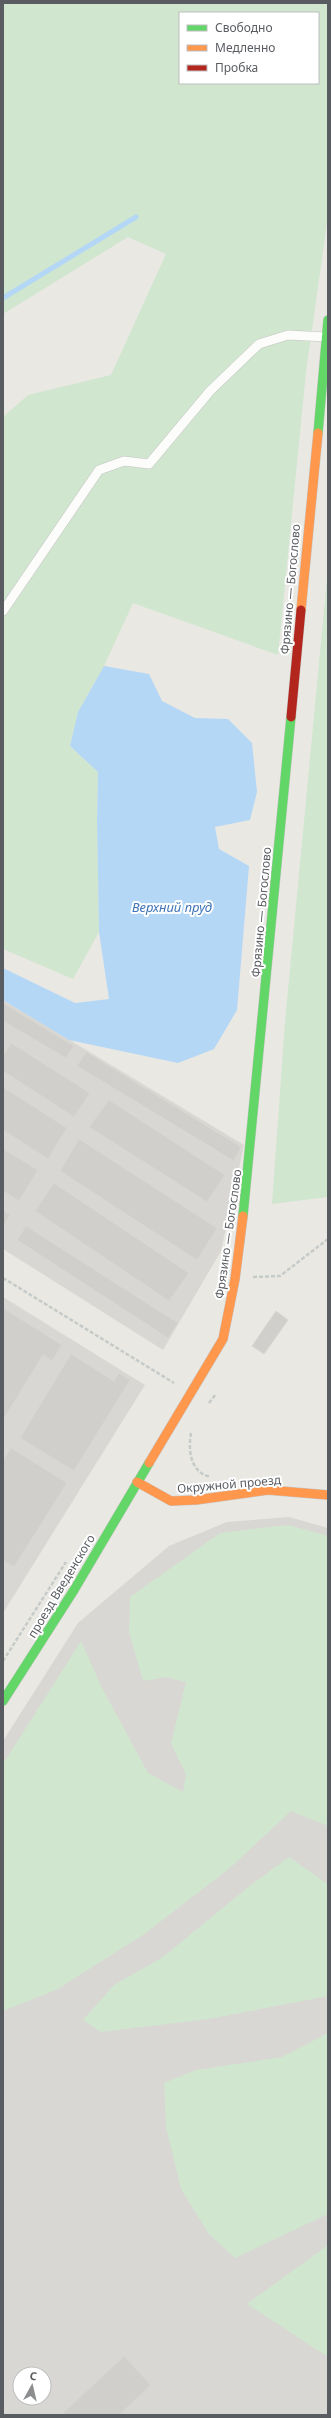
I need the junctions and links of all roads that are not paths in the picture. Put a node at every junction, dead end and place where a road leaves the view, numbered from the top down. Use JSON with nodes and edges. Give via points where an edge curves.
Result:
{"nodes":[{"id":1,"x":328,"y":320,"type":"edge"},
{"id":2,"x":326,"y":337,"type":"junction"},
{"id":3,"x":3,"y":611,"type":"edge"},
{"id":4,"x":137,"y":1482,"type":"junction"},
{"id":5,"x":328,"y":1495,"type":"edge"},
{"id":6,"x":3,"y":1701,"type":"edge"}],
"edges":[{"from":1,"to":2,"type":"street","name":"Фрязино — Богослово"},
{"from":2,"to":3,"type":"lane","via":[[288,335],[259,344],[210,391],[149,464],[124,461],[99,470]]},
{"from":2,"to":4,"type":"street","name":"Фрязино — Богослово","via":[[248,1182],[235,1278],[223,1339]]},
{"from":4,"to":5,"type":"street","name":"Окружной проезд","via":[[171,1501],[268,1490]]},
{"from":4,"to":6,"type":"street","name":"проезд Введенского","via":[[74,1590]]}]}
